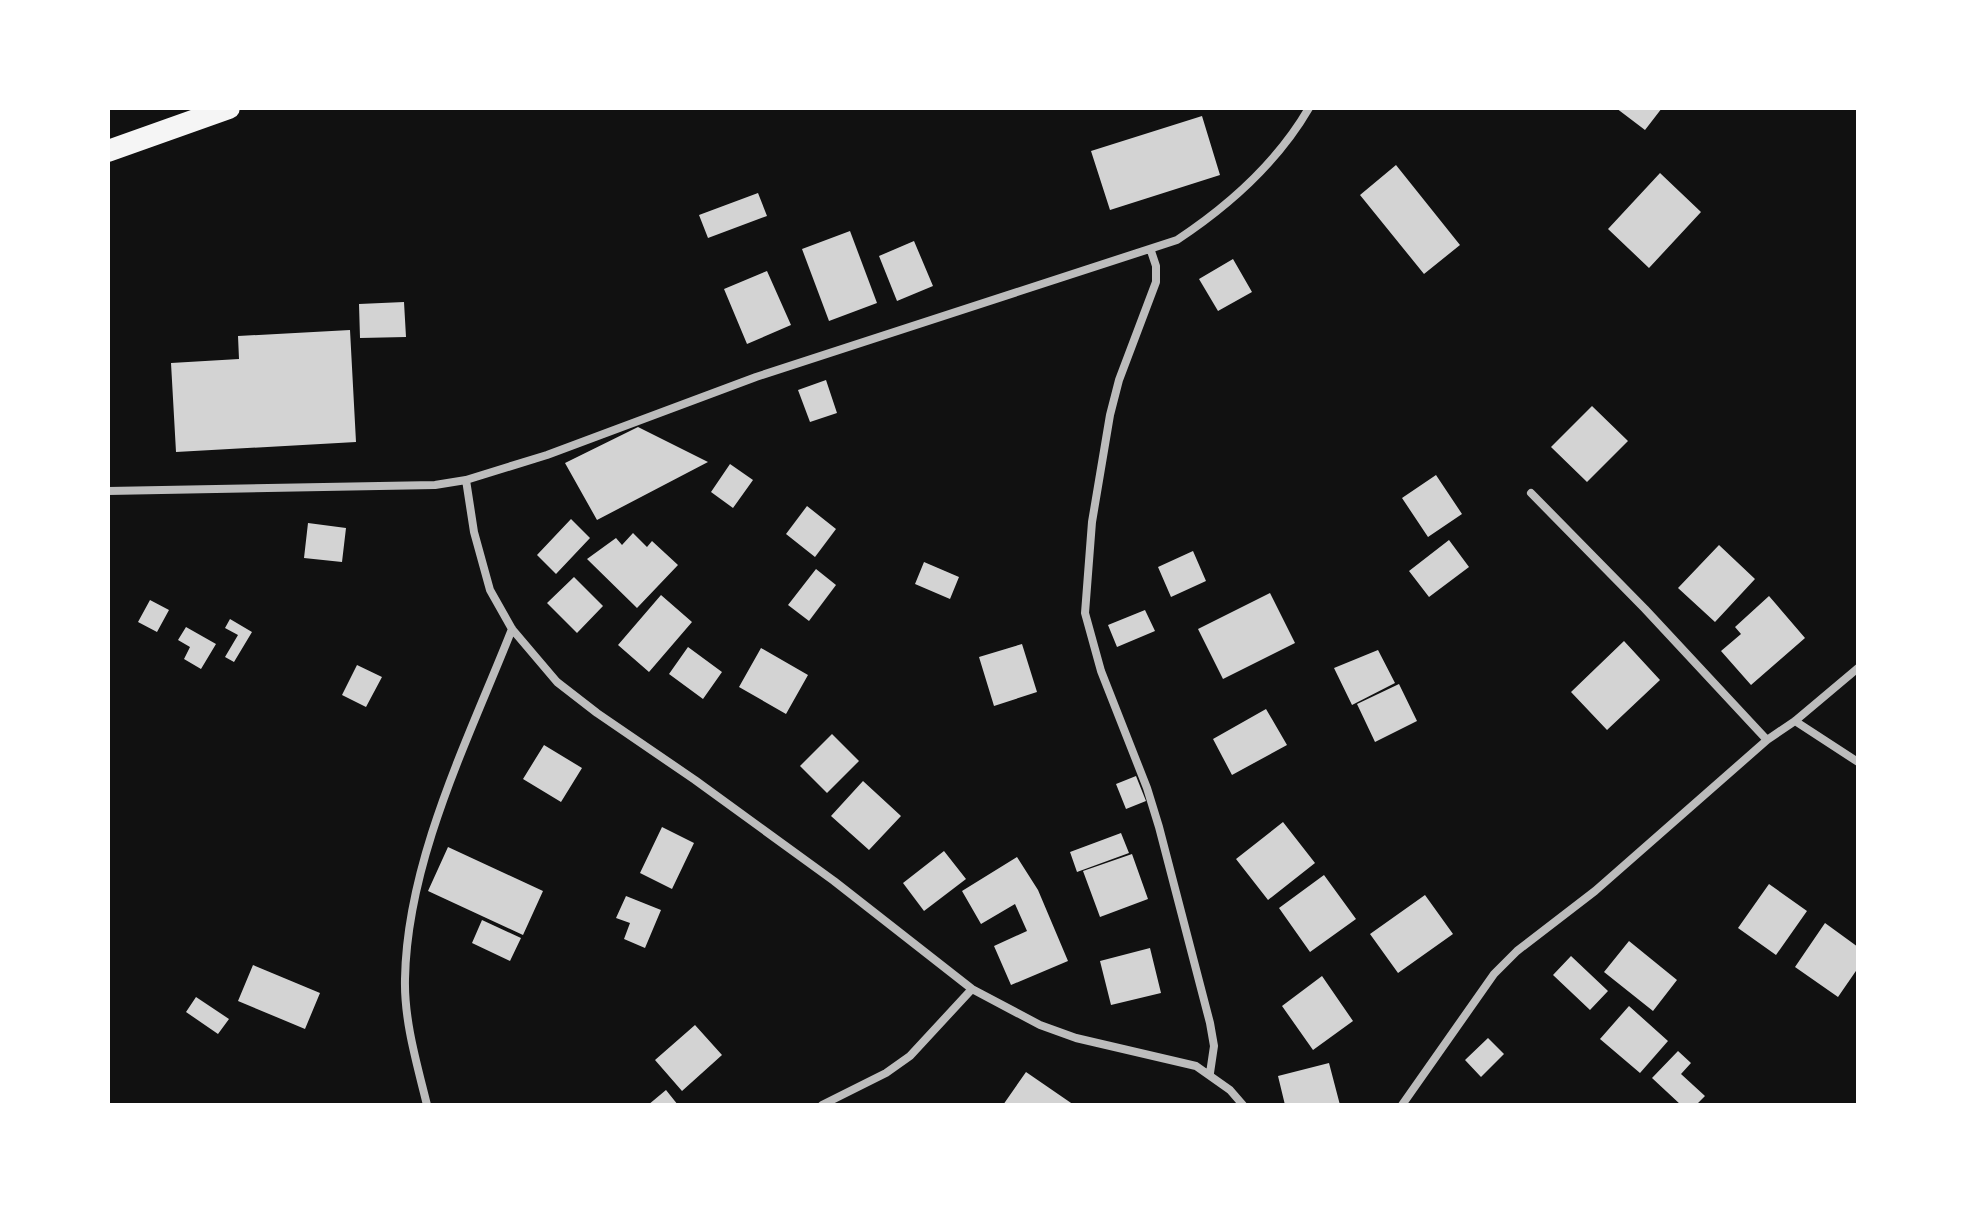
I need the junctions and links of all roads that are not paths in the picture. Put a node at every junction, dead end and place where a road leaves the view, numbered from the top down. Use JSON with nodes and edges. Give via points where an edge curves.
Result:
{"nodes":[{"id":1,"x":229,"y":108,"type":"edge"},
{"id":2,"x":1309,"y":108,"type":"edge"},
{"id":3,"x":108,"y":151,"type":"edge"},
{"id":4,"x":1151,"y":251,"type":"junction"},
{"id":5,"x":466,"y":480,"type":"junction"},
{"id":6,"x":108,"y":491,"type":"edge"},
{"id":7,"x":1531,"y":493,"type":"dead end"},
{"id":8,"x":512,"y":629,"type":"junction"},
{"id":9,"x":1858,"y":668,"type":"edge"},
{"id":10,"x":1795,"y":721,"type":"junction"},
{"id":11,"x":1767,"y":740,"type":"junction"},
{"id":12,"x":1858,"y":762,"type":"edge"},
{"id":13,"x":972,"y":989,"type":"junction"},
{"id":14,"x":1210,"y":1073,"type":"junction"},
{"id":15,"x":1405,"y":1104,"type":"edge"},
{"id":16,"x":427,"y":1105,"type":"edge"},
{"id":17,"x":822,"y":1105,"type":"edge"},
{"id":18,"x":1243,"y":1105,"type":"edge"}],
"edges":[{"from":1,"to":3,"type":"highway"},
{"from":2,"to":4,"type":"street","via":[[1252,182],[1203,223]]},
{"from":4,"to":5,"type":"street","via":[[756,377]]},
{"from":4,"to":14,"type":"street","via":[[1156,282],[1119,380],[1105,442],[1085,613],[1159,827],[1210,1023]]},
{"from":5,"to":6,"type":"street","via":[[435,485]]},
{"from":5,"to":8,"type":"street","via":[[490,590]]},
{"from":7,"to":11,"type":"street"},
{"from":8,"to":13,"type":"street","via":[[557,682],[834,881]]},
{"from":8,"to":16,"type":"street","via":[[432,834],[413,906],[405,980]]},
{"from":9,"to":10,"type":"street"},
{"from":10,"to":11,"type":"street"},
{"from":10,"to":12,"type":"street"},
{"from":11,"to":15,"type":"street","via":[[1494,974]]},
{"from":13,"to":14,"type":"street","via":[[1076,1038],[1178,1060]]},
{"from":13,"to":17,"type":"street","via":[[910,1056]]},
{"from":14,"to":18,"type":"street"}]}
